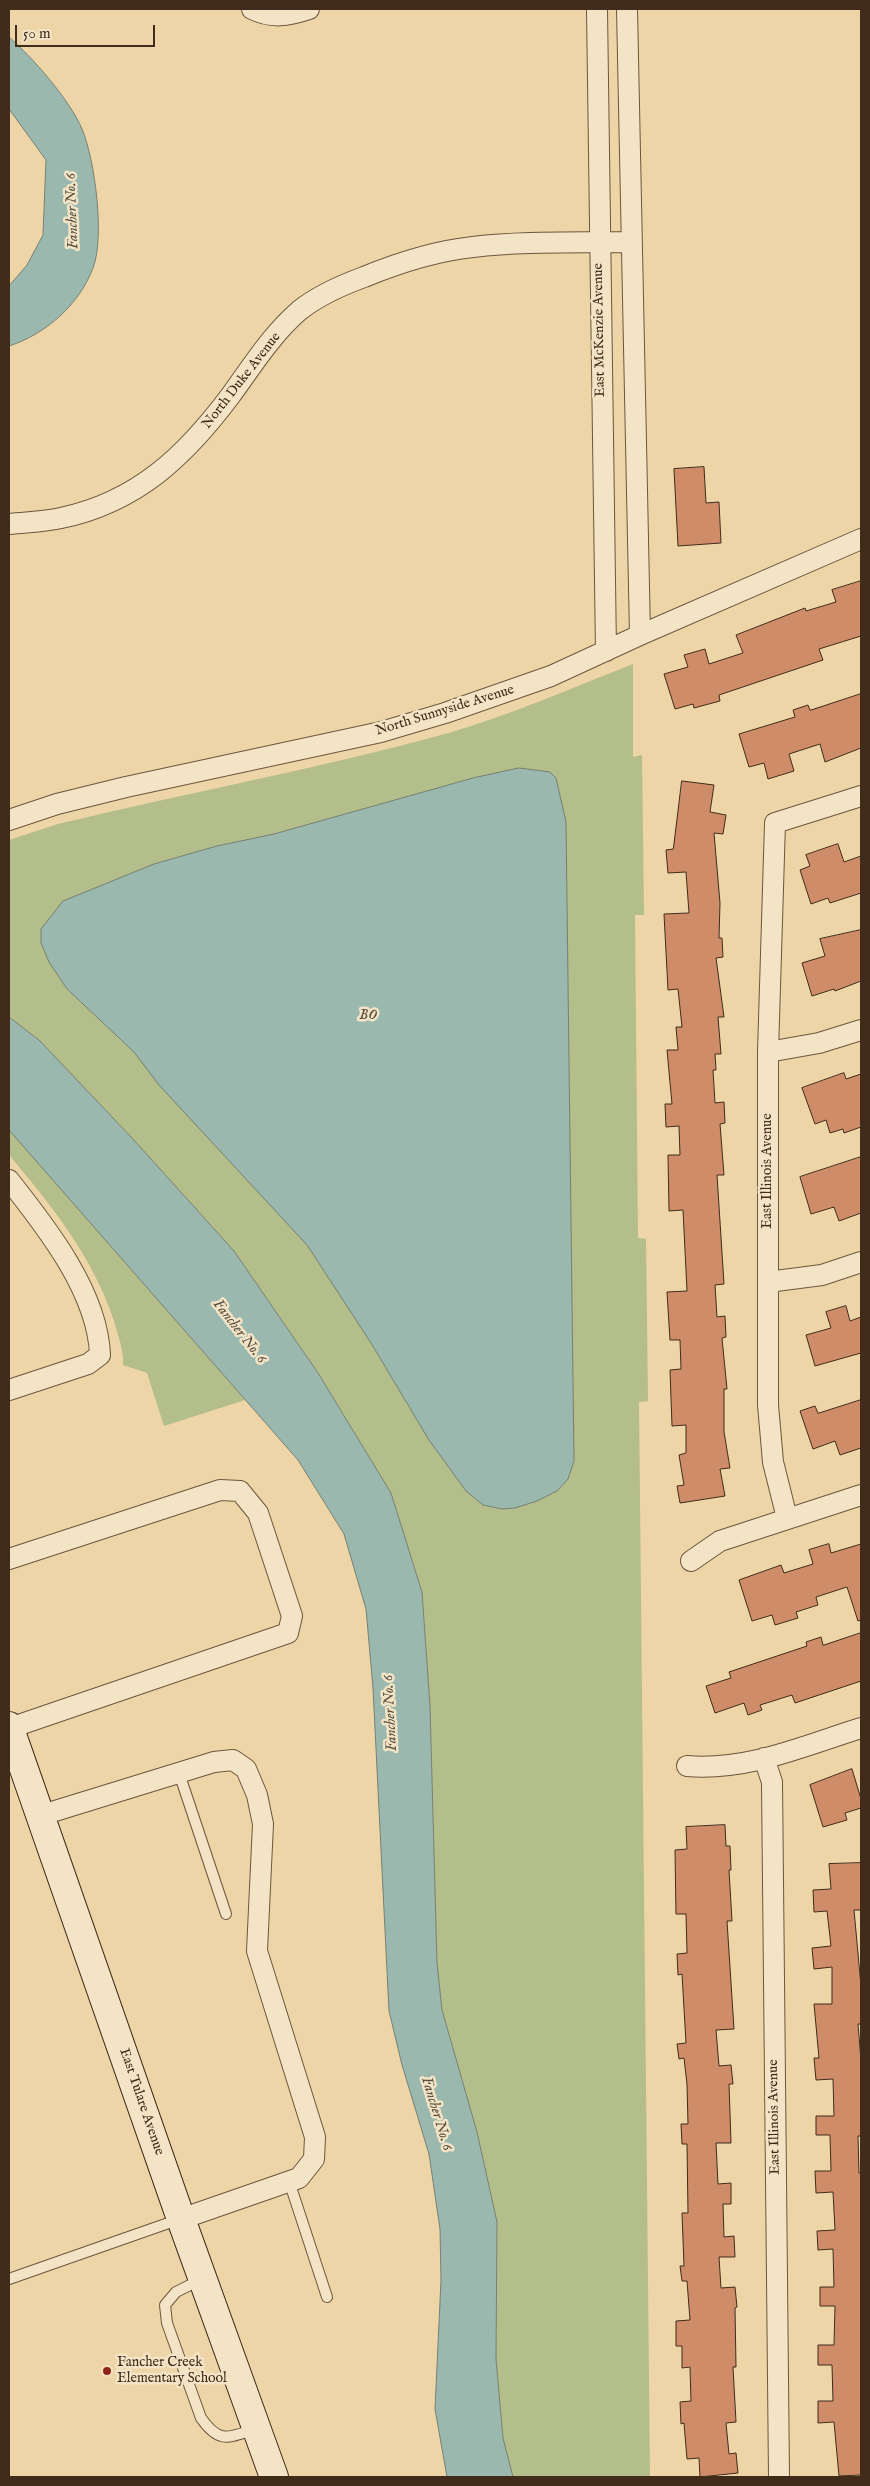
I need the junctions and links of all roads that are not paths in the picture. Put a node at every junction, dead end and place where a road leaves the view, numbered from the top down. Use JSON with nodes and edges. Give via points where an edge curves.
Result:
{"nodes":[{"id":1,"x":252,"y":9,"type":"edge"},
{"id":2,"x":309,"y":9,"type":"edge"},
{"id":3,"x":597,"y":9,"type":"edge"},
{"id":4,"x":627,"y":9,"type":"edge"},
{"id":5,"x":631,"y":242,"type":"junction"},
{"id":6,"x":599,"y":243,"type":"junction"},
{"id":7,"x":9,"y":524,"type":"edge"},
{"id":8,"x":861,"y":539,"type":"edge"},
{"id":9,"x":640,"y":635,"type":"junction"},
{"id":10,"x":606,"y":651,"type":"junction"},
{"id":11,"x":861,"y":796,"type":"edge"},
{"id":12,"x":9,"y":820,"type":"edge"},
{"id":13,"x":861,"y":1030,"type":"edge"},
{"id":14,"x":768,"y":1052,"type":"junction"},
{"id":15,"x":9,"y":1180,"type":"edge"},
{"id":16,"x":861,"y":1262,"type":"edge"},
{"id":17,"x":768,"y":1282,"type":"junction"},
{"id":18,"x":9,"y":1390,"type":"edge"},
{"id":19,"x":861,"y":1495,"type":"edge"},
{"id":20,"x":787,"y":1518,"type":"junction"},
{"id":21,"x":9,"y":1559,"type":"edge"},
{"id":22,"x":691,"y":1561,"type":"dead end"},
{"id":23,"x":9,"y":1727,"type":"edge"},
{"id":24,"x":861,"y":1728,"type":"edge"},
{"id":25,"x":764,"y":1758,"type":"junction"},
{"id":26,"x":15,"y":1759,"type":"edge"},
{"id":27,"x":687,"y":1766,"type":"dead end"},
{"id":28,"x":179,"y":1773,"type":"junction"},
{"id":29,"x":42,"y":1815,"type":"junction"},
{"id":30,"x":226,"y":1914,"type":"dead end"},
{"id":31,"x":289,"y":2181,"type":"junction"},
{"id":32,"x":181,"y":2219,"type":"junction"},
{"id":33,"x":9,"y":2279,"type":"edge"},
{"id":34,"x":203,"y":2279,"type":"junction"},
{"id":35,"x":327,"y":2297,"type":"dead end"},
{"id":36,"x":257,"y":2429,"type":"junction"},
{"id":37,"x":274,"y":2477,"type":"edge"},
{"id":38,"x":779,"y":2477,"type":"edge"}],
"edges":[{"from":1,"to":2,"type":"street","via":[[286,16]]},
{"from":3,"to":6,"type":"street","name":"East McKenzie Avenue"},
{"from":4,"to":5,"type":"street"},
{"from":5,"to":6,"type":"street","name":"North Duke Avenue"},
{"from":5,"to":9,"type":"street"},
{"from":6,"to":7,"type":"street","name":"North Duke Avenue","via":[[472,247],[427,256],[341,286],[301,310],[273,338],[207,427],[173,463],[140,488],[102,506],[61,518]]},
{"from":6,"to":10,"type":"street","name":"East McKenzie Avenue"},
{"from":8,"to":9,"type":"street","name":"North Sunnyside Avenue"},
{"from":9,"to":10,"type":"street","name":"North Sunnyside Avenue"},
{"from":10,"to":12,"type":"street","name":"North Sunnyside Avenue","via":[[501,695],[381,732],[126,787]]},
{"from":11,"to":14,"type":"street","name":"East Illinois Avenue","via":[[776,823]]},
{"from":13,"to":14,"type":"street","via":[[819,1043]]},
{"from":14,"to":17,"type":"street","name":"East Illinois Avenue"},
{"from":15,"to":18,"type":"street","via":[[68,1263],[100,1337],[100,1355],[88,1364]]},
{"from":16,"to":17,"type":"street","via":[[822,1275]]},
{"from":17,"to":20,"type":"street","name":"East Illinois Avenue","via":[[773,1462]]},
{"from":19,"to":20,"type":"street"},
{"from":20,"to":22,"type":"street","via":[[720,1541]]},
{"from":21,"to":23,"type":"street","via":[[220,1490],[240,1491],[258,1513],[292,1616],[288,1633]]},
{"from":23,"to":26,"type":"street","name":"East Tulare Avenue"},
{"from":24,"to":25,"type":"street"},
{"from":25,"to":27,"type":"street","via":[[714,1768]]},
{"from":25,"to":38,"type":"street","name":"East Illinois Avenue","via":[[772,1782]]},
{"from":26,"to":29,"type":"street","name":"East Tulare Avenue"},
{"from":28,"to":29,"type":"street"},
{"from":28,"to":30,"type":"lane"},
{"from":28,"to":31,"type":"street","via":[[214,1762],[233,1760],[246,1768],[258,1795],[263,1824],[257,1952],[315,2137],[314,2159],[299,2178]]},
{"from":29,"to":32,"type":"street","name":"East Tulare Avenue"},
{"from":31,"to":32,"type":"street"},
{"from":31,"to":35,"type":"lane"},
{"from":32,"to":33,"type":"lane"},
{"from":32,"to":34,"type":"street","name":"East Tulare Avenue"},
{"from":34,"to":36,"type":"street","name":"East Tulare Avenue"},
{"from":34,"to":36,"type":"lane","via":[[176,2292],[165,2305],[167,2323],[210,2432],[225,2438]]},
{"from":36,"to":37,"type":"street","name":"East Tulare Avenue"}]}
